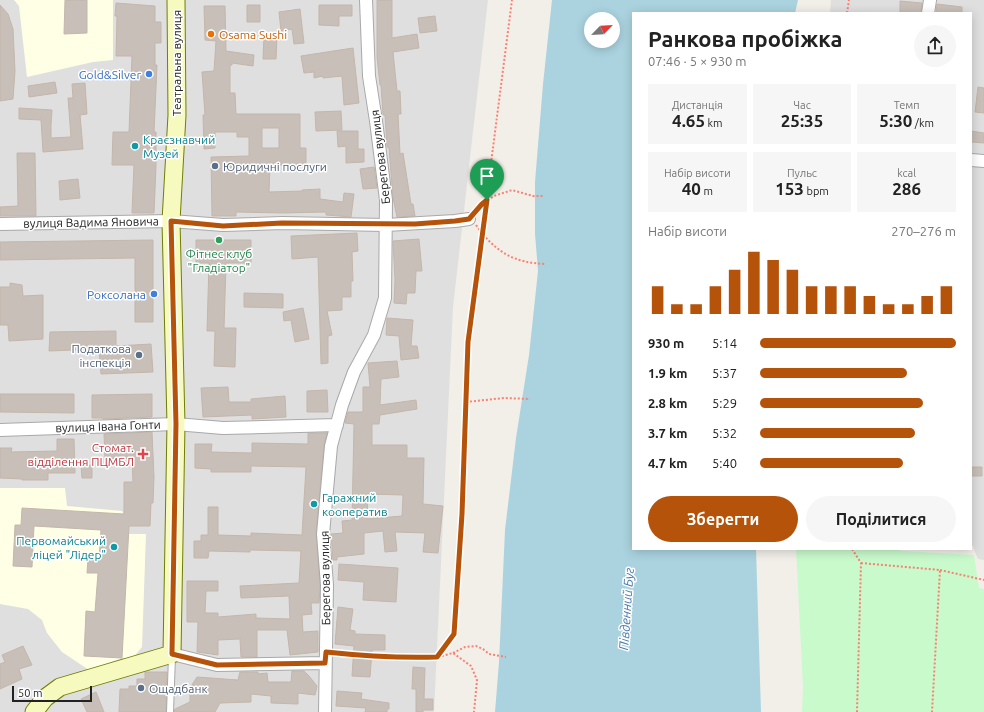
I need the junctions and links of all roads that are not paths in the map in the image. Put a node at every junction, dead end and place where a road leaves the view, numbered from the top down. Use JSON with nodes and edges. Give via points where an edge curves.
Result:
{"nodes":[{"id":1,"x":176,"y":0,"type":"edge"},
{"id":2,"x":366,"y":0,"type":"edge"},
{"id":3,"x":930,"y":0,"type":"edge"},
{"id":4,"x":928,"y":12,"type":"edge"},
{"id":5,"x":972,"y":160,"type":"edge"},
{"id":6,"x":984,"y":161,"type":"edge"},
{"id":7,"x":469,"y":219,"type":"road end"},
{"id":8,"x":171,"y":221,"type":"junction"},
{"id":9,"x":0,"y":224,"type":"edge"},
{"id":10,"x":386,"y":225,"type":"junction"},
{"id":11,"x":176,"y":424,"type":"junction"},
{"id":12,"x":337,"y":425,"type":"junction"},
{"id":13,"x":0,"y":430,"type":"edge"},
{"id":14,"x":172,"y":654,"type":"junction"},
{"id":15,"x":325,"y":657,"type":"junction"},
{"id":16,"x":34,"y":712,"type":"edge"},
{"id":17,"x":170,"y":712,"type":"edge"},
{"id":18,"x":325,"y":712,"type":"edge"}],
"edges":[{"from":1,"to":8,"type":"street","name":"Театральна вулиця","via":[[177,116]]},
{"from":2,"to":10,"type":"street","name":"Берегова вулиця","via":[[369,76],[386,200]]},
{"from":3,"to":4,"type":"street"},
{"from":5,"to":6,"type":"street"},
{"from":7,"to":10,"type":"street","name":"вулиця Вадима Яновича"},
{"from":8,"to":9,"type":"street","name":"вулиця Вадима Яновича"},
{"from":8,"to":10,"type":"street","name":"вулиця Вадима Яновича","via":[[223,226],[282,223]]},
{"from":8,"to":11,"type":"street","name":"Театральна вулиця"},
{"from":10,"to":12,"type":"street","name":"Берегова вулиця","via":[[385,298],[374,335],[354,372]]},
{"from":11,"to":12,"type":"street","name":"вулиця Івана Гонти","via":[[223,428]]},
{"from":11,"to":13,"type":"street","name":"вулиця Івана Гонти"},
{"from":11,"to":14,"type":"street","name":"Театральна вулиця"},
{"from":12,"to":15,"type":"street","name":"Берегова вулиця","via":[[331,446],[323,534],[327,586]]},
{"from":14,"to":15,"type":"street","via":[[217,665]]},
{"from":14,"to":16,"type":"street","via":[[60,687],[45,698]]},
{"from":14,"to":17,"type":"lane"},
{"from":15,"to":18,"type":"street","name":"Берегова вулиця"}]}
